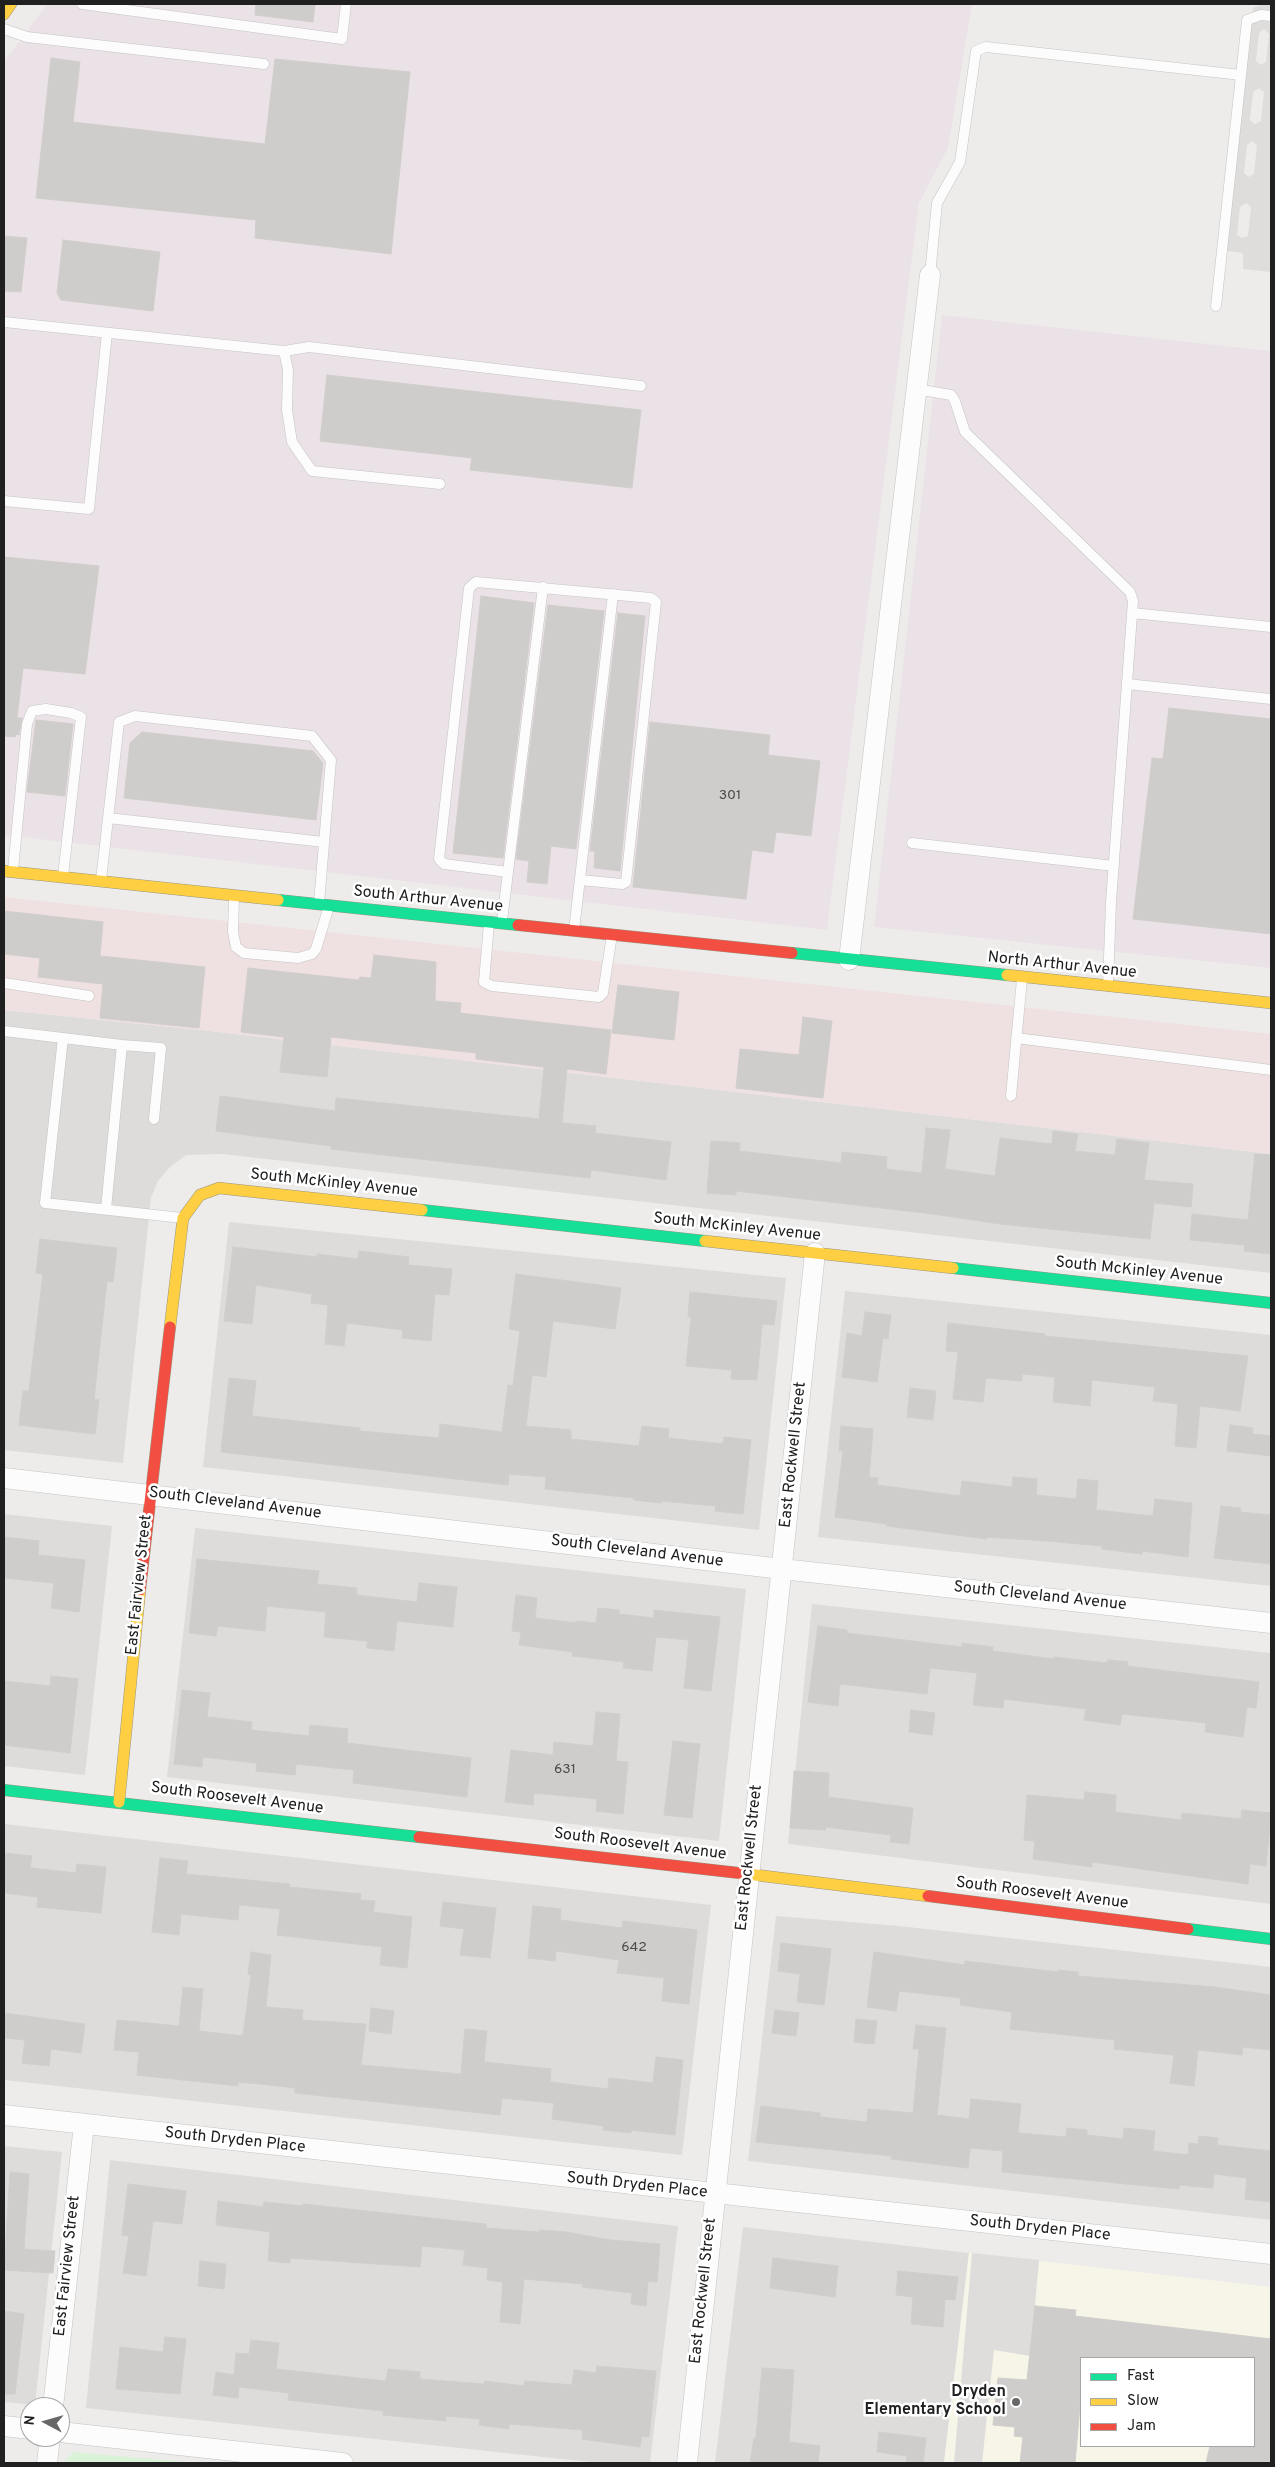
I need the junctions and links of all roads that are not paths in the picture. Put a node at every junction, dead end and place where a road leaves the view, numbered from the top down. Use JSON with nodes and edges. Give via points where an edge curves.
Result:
{"nodes":[{"id":1,"x":11,"y":4,"type":"edge"},
{"id":2,"x":82,"y":4,"type":"edge"},
{"id":3,"x":346,"y":4,"type":"edge"},
{"id":4,"x":4,"y":14,"type":"edge"},
{"id":5,"x":1271,"y":16,"type":"edge"},
{"id":6,"x":4,"y":29,"type":"edge"},
{"id":7,"x":264,"y":64,"type":"dead end"},
{"id":8,"x":1241,"y":75,"type":"junction"},
{"id":9,"x":930,"y":275,"type":"joint"},
{"id":10,"x":1216,"y":306,"type":"dead end"},
{"id":11,"x":4,"y":322,"type":"edge"},
{"id":12,"x":107,"y":333,"type":"junction"},
{"id":13,"x":284,"y":351,"type":"junction"},
{"id":14,"x":641,"y":386,"type":"dead end"},
{"id":15,"x":916,"y":390,"type":"junction"},
{"id":16,"x":440,"y":484,"type":"dead end"},
{"id":17,"x":4,"y":501,"type":"edge"},
{"id":18,"x":543,"y":587,"type":"junction"},
{"id":19,"x":613,"y":594,"type":"junction"},
{"id":20,"x":1132,"y":613,"type":"junction"},
{"id":21,"x":1271,"y":627,"type":"edge"},
{"id":22,"x":1127,"y":684,"type":"junction"},
{"id":23,"x":1271,"y":699,"type":"edge"},
{"id":24,"x":108,"y":818,"type":"junction"},
{"id":25,"x":324,"y":842,"type":"junction"},
{"id":26,"x":912,"y":843,"type":"dead end"},
{"id":27,"x":1114,"y":866,"type":"junction"},
{"id":28,"x":8,"y":872,"type":"edge"},
{"id":29,"x":508,"y":872,"type":"junction"},
{"id":30,"x":63,"y":877,"type":"junction"},
{"id":31,"x":580,"y":880,"type":"junction"},
{"id":32,"x":101,"y":881,"type":"junction"},
{"id":33,"x":234,"y":895,"type":"junction"},
{"id":34,"x":324,"y":905,"type":"junction"},
{"id":35,"x":489,"y":922,"type":"junction"},
{"id":36,"x":502,"y":924,"type":"junction"},
{"id":37,"x":574,"y":931,"type":"junction"},
{"id":38,"x":612,"y":935,"type":"junction"},
{"id":39,"x":849,"y":960,"type":"junction"},
{"id":40,"x":1022,"y":978,"type":"junction"},
{"id":41,"x":4,"y":982,"type":"edge"},
{"id":42,"x":1108,"y":987,"type":"junction"},
{"id":43,"x":89,"y":996,"type":"dead end"},
{"id":44,"x":1271,"y":1003,"type":"edge"},
{"id":45,"x":4,"y":1032,"type":"edge"},
{"id":46,"x":63,"y":1038,"type":"junction"},
{"id":47,"x":1016,"y":1038,"type":"junction"},
{"id":48,"x":122,"y":1044,"type":"junction"},
{"id":49,"x":1271,"y":1070,"type":"edge"},
{"id":50,"x":1011,"y":1096,"type":"dead end"},
{"id":51,"x":154,"y":1119,"type":"dead end"},
{"id":52,"x":200,"y":1195,"type":"joint"},
{"id":53,"x":106,"y":1210,"type":"junction"},
{"id":54,"x":183,"y":1218,"type":"junction"},
{"id":55,"x":815,"y":1253,"type":"junction"},
{"id":56,"x":1271,"y":1303,"type":"edge"},
{"id":57,"x":4,"y":1478,"type":"edge"},
{"id":58,"x":149,"y":1494,"type":"junction"},
{"id":59,"x":782,"y":1569,"type":"junction"},
{"id":60,"x":1271,"y":1622,"type":"edge"},
{"id":61,"x":4,"y":1790,"type":"edge"},
{"id":62,"x":119,"y":1802,"type":"junction"},
{"id":63,"x":748,"y":1874,"type":"junction"},
{"id":64,"x":1271,"y":1939,"type":"edge"},
{"id":65,"x":4,"y":2115,"type":"edge"},
{"id":66,"x":84,"y":2124,"type":"junction"},
{"id":67,"x":714,"y":2194,"type":"junction"},
{"id":68,"x":1271,"y":2254,"type":"edge"},
{"id":69,"x":54,"y":2397,"type":"edge"},
{"id":70,"x":4,"y":2426,"type":"edge"},
{"id":71,"x":20,"y":2428,"type":"edge"},
{"id":72,"x":70,"y":2433,"type":"edge"},
{"id":73,"x":49,"y":2447,"type":"edge"},
{"id":74,"x":47,"y":2463,"type":"edge"},
{"id":75,"x":343,"y":2463,"type":"edge"},
{"id":76,"x":687,"y":2463,"type":"edge"}],
"edges":[{"from":1,"to":4,"type":"street"},
{"from":2,"to":3,"type":"lane","via":[[342,39]]},
{"from":5,"to":8,"type":"lane","via":[[1261,15],[1247,20]]},
{"from":6,"to":7,"type":"lane","via":[[27,37]]},
{"from":8,"to":9,"type":"lane","via":[[986,47],[976,51],[960,162],[937,203]]},
{"from":8,"to":10,"type":"lane"},
{"from":9,"to":15,"type":"street"},
{"from":11,"to":12,"type":"lane"},
{"from":12,"to":13,"type":"lane"},
{"from":12,"to":17,"type":"lane","via":[[89,509]]},
{"from":13,"to":14,"type":"lane","via":[[309,348]]},
{"from":13,"to":16,"type":"lane","via":[[292,442],[312,471]]},
{"from":15,"to":20,"type":"lane","via":[[951,395],[965,432],[1130,592]]},
{"from":15,"to":39,"type":"street"},
{"from":18,"to":19,"type":"lane"},
{"from":18,"to":29,"type":"lane"},
{"from":18,"to":29,"type":"lane","via":[[476,582],[469,588],[440,859],[444,864]]},
{"from":19,"to":31,"type":"lane"},
{"from":19,"to":31,"type":"lane","via":[[651,598],[656,602],[628,872],[626,882],[622,884]]},
{"from":20,"to":21,"type":"lane"},
{"from":20,"to":22,"type":"lane"},
{"from":22,"to":23,"type":"lane"},
{"from":22,"to":27,"type":"lane"},
{"from":24,"to":25,"type":"lane"},
{"from":24,"to":25,"type":"lane","via":[[119,722],[135,716],[280,731],[312,736],[331,760]]},
{"from":24,"to":32,"type":"lane"},
{"from":25,"to":34,"type":"lane"},
{"from":26,"to":27,"type":"lane"},
{"from":27,"to":42,"type":"lane"},
{"from":28,"to":30,"type":"street","name":"South Arthur Avenue"},
{"from":28,"to":30,"type":"lane","via":[[27,724],[32,711],[46,709],[80,717]]},
{"from":29,"to":36,"type":"lane"},
{"from":30,"to":32,"type":"street","name":"South Arthur Avenue"},
{"from":31,"to":37,"type":"lane"},
{"from":32,"to":33,"type":"street","name":"South Arthur Avenue"},
{"from":33,"to":34,"type":"street","name":"South Arthur Avenue"},
{"from":33,"to":34,"type":"lane","via":[[233,932],[236,947],[244,953],[298,958],[312,954],[316,949]]},
{"from":34,"to":35,"type":"street","name":"South Arthur Avenue"},
{"from":35,"to":36,"type":"street","name":"South Arthur Avenue"},
{"from":35,"to":38,"type":"lane","via":[[484,982],[492,986],[600,998]]},
{"from":36,"to":37,"type":"street","name":"South Arthur Avenue"},
{"from":37,"to":38,"type":"street","name":"South Arthur Avenue"},
{"from":38,"to":39,"type":"street","name":"South Arthur Avenue"},
{"from":39,"to":40,"type":"street","name":"North Arthur Avenue"},
{"from":40,"to":42,"type":"street","name":"North Arthur Avenue"},
{"from":40,"to":47,"type":"lane"},
{"from":41,"to":43,"type":"lane"},
{"from":42,"to":44,"type":"street","name":"North Arthur Avenue"},
{"from":45,"to":46,"type":"lane"},
{"from":46,"to":48,"type":"lane"},
{"from":46,"to":53,"type":"lane","via":[[44,1203]]},
{"from":47,"to":49,"type":"lane"},
{"from":47,"to":50,"type":"lane"},
{"from":48,"to":51,"type":"lane","via":[[161,1048]]},
{"from":48,"to":53,"type":"lane"},
{"from":52,"to":54,"type":"street","name":"East Fairview Street"},
{"from":52,"to":55,"type":"street","name":"South McKinley Avenue","via":[[219,1188]]},
{"from":53,"to":54,"type":"lane"},
{"from":54,"to":58,"type":"street","name":"East Fairview Street"},
{"from":55,"to":56,"type":"street","name":"South McKinley Avenue"},
{"from":55,"to":59,"type":"street","name":"East Rockwell Street"},
{"from":57,"to":58,"type":"street","name":"South Cleveland Avenue"},
{"from":58,"to":59,"type":"street","name":"South Cleveland Avenue"},
{"from":58,"to":62,"type":"street","name":"East Fairview Street"},
{"from":59,"to":60,"type":"street","name":"South Cleveland Avenue"},
{"from":59,"to":63,"type":"street","name":"East Rockwell Street"},
{"from":61,"to":62,"type":"street","name":"South Roosevelt Avenue"},
{"from":62,"to":63,"type":"street","name":"South Roosevelt Avenue"},
{"from":63,"to":64,"type":"street","name":"South Roosevelt Avenue"},
{"from":63,"to":67,"type":"street","name":"East Rockwell Street"},
{"from":65,"to":66,"type":"street","name":"South Dryden Place"},
{"from":66,"to":67,"type":"street","name":"South Dryden Place"},
{"from":66,"to":69,"type":"street","name":"East Fairview Street"},
{"from":67,"to":68,"type":"street","name":"South Dryden Place"},
{"from":67,"to":76,"type":"street","name":"East Rockwell Street"},
{"from":70,"to":71,"type":"street"},
{"from":72,"to":75,"type":"street"},
{"from":73,"to":74,"type":"street"}]}
